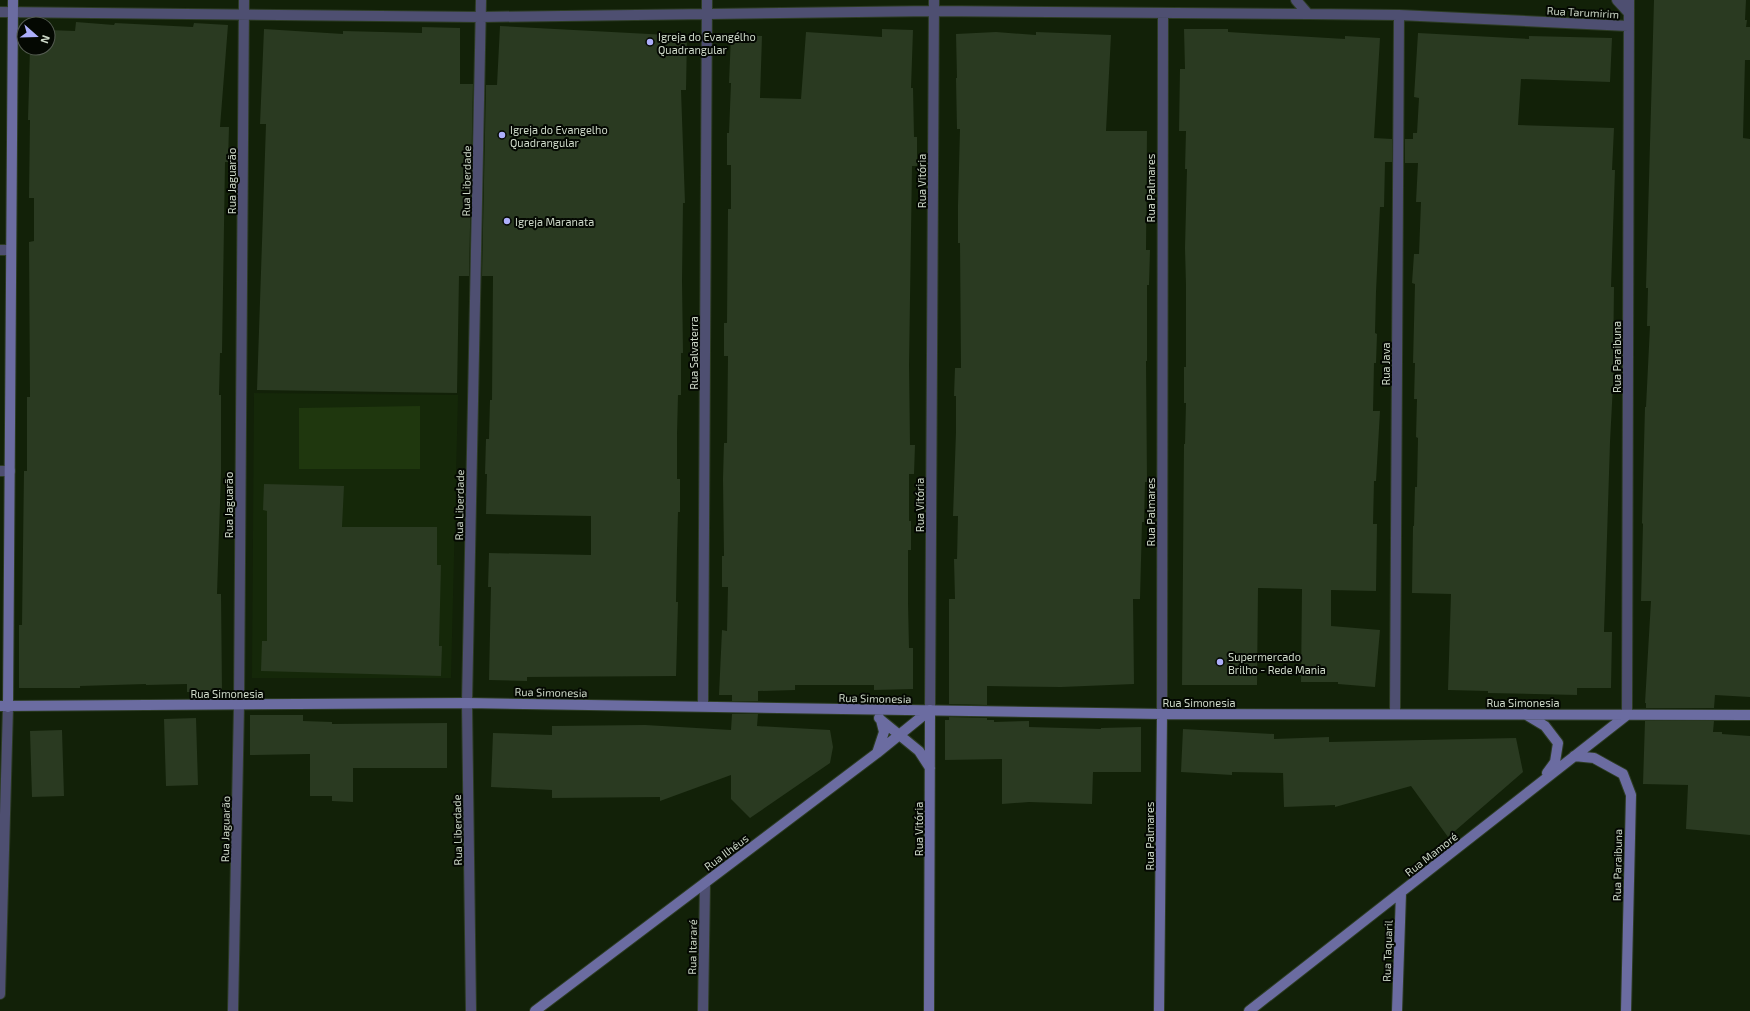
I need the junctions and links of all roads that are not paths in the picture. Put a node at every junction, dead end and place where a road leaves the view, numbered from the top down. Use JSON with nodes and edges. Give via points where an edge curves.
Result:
{"nodes":[{"id":1,"x":13,"y":0,"type":"edge"},
{"id":2,"x":244,"y":0,"type":"edge"},
{"id":3,"x":481,"y":0,"type":"edge"},
{"id":4,"x":707,"y":0,"type":"edge"},
{"id":5,"x":934,"y":0,"type":"edge"},
{"id":6,"x":1296,"y":0,"type":"edge"},
{"id":7,"x":1617,"y":0,"type":"edge"},
{"id":8,"x":1629,"y":0,"type":"edge"},
{"id":9,"x":933,"y":11,"type":"junction"},
{"id":10,"x":0,"y":12,"type":"edge"},
{"id":11,"x":13,"y":12,"type":"junction"},
{"id":12,"x":1628,"y":12,"type":"junction"},
{"id":13,"x":706,"y":13,"type":"junction"},
{"id":14,"x":1163,"y":13,"type":"junction"},
{"id":15,"x":244,"y":14,"type":"junction"},
{"id":16,"x":1308,"y":14,"type":"junction"},
{"id":17,"x":1399,"y":15,"type":"junction"},
{"id":18,"x":481,"y":17,"type":"junction"},
{"id":19,"x":1628,"y":26,"type":"junction"},
{"id":20,"x":0,"y":250,"type":"edge"},
{"id":21,"x":11,"y":250,"type":"junction"},
{"id":22,"x":5,"y":471,"type":"edge"},
{"id":23,"x":467,"y":703,"type":"junction"},
{"id":24,"x":239,"y":705,"type":"junction"},
{"id":25,"x":4,"y":706,"type":"edge"},
{"id":26,"x":704,"y":706,"type":"junction"},
{"id":27,"x":863,"y":710,"type":"junction"},
{"id":28,"x":930,"y":710,"type":"junction"},
{"id":29,"x":1162,"y":714,"type":"junction"},
{"id":30,"x":1395,"y":714,"type":"junction"},
{"id":31,"x":1525,"y":714,"type":"junction"},
{"id":32,"x":1628,"y":715,"type":"junction"},
{"id":33,"x":1750,"y":715,"type":"edge"},
{"id":34,"x":881,"y":720,"type":"junction"},
{"id":35,"x":901,"y":736,"type":"junction"},
{"id":36,"x":877,"y":754,"type":"junction"},
{"id":37,"x":1574,"y":756,"type":"junction"},
{"id":38,"x":931,"y":769,"type":"junction"},
{"id":39,"x":1540,"y":783,"type":"junction"},
{"id":40,"x":705,"y":883,"type":"junction"},
{"id":41,"x":1401,"y":893,"type":"junction"},
{"id":42,"x":0,"y":940,"type":"edge"},
{"id":43,"x":0,"y":994,"type":"edge"},
{"id":44,"x":233,"y":1011,"type":"edge"},
{"id":45,"x":471,"y":1011,"type":"edge"},
{"id":46,"x":534,"y":1011,"type":"edge"},
{"id":47,"x":703,"y":1011,"type":"edge"},
{"id":48,"x":929,"y":1011,"type":"edge"},
{"id":49,"x":1159,"y":1011,"type":"edge"},
{"id":50,"x":1249,"y":1011,"type":"edge"},
{"id":51,"x":1397,"y":1011,"type":"edge"},
{"id":52,"x":1626,"y":1011,"type":"edge"}],
"edges":[{"from":1,"to":11,"type":"street"},
{"from":2,"to":15,"type":"street","name":"Rua Jaguarão"},
{"from":3,"to":18,"type":"street","name":"Rua Liberdade"},
{"from":4,"to":13,"type":"street","name":"Rua Salvaterra"},
{"from":5,"to":9,"type":"street","name":"Rua Vitória"},
{"from":6,"to":16,"type":"street"},
{"from":7,"to":12,"type":"street"},
{"from":8,"to":12,"type":"street","name":"Rua Paraibuna"},
{"from":9,"to":13,"type":"street","name":"Rua Tarumirim"},
{"from":9,"to":14,"type":"street","name":"Rua Tarumirim"},
{"from":9,"to":28,"type":"street","name":"Rua Vitória"},
{"from":10,"to":11,"type":"street","name":"Rua Tarumirim"},
{"from":11,"to":15,"type":"street","name":"Rua Tarumirim"},
{"from":11,"to":21,"type":"street"},
{"from":12,"to":19,"type":"street","name":"Rua Paraibuna"},
{"from":13,"to":18,"type":"street","name":"Rua Tarumirim"},
{"from":13,"to":26,"type":"street","name":"Rua Salvaterra"},
{"from":14,"to":16,"type":"street","name":"Rua Tarumirim"},
{"from":14,"to":29,"type":"street","name":"Rua Palmares"},
{"from":15,"to":18,"type":"street","name":"Rua Tarumirim"},
{"from":15,"to":24,"type":"street","name":"Rua Jaguarão"},
{"from":16,"to":17,"type":"street","name":"Rua Tarumirim"},
{"from":17,"to":19,"type":"street","name":"Rua Tarumirim"},
{"from":17,"to":30,"type":"street","name":"Rua Java"},
{"from":18,"to":23,"type":"street","name":"Rua Liberdade"},
{"from":19,"to":32,"type":"street","name":"Rua Paraibuna"},
{"from":20,"to":21,"type":"street"},
{"from":21,"to":22,"type":"street"},
{"from":22,"to":25,"type":"street"},
{"from":23,"to":24,"type":"street","name":"Rua Simonesia"},
{"from":23,"to":26,"type":"street","name":"Rua Simonesia"},
{"from":23,"to":45,"type":"street","name":"Rua Liberdade"},
{"from":24,"to":25,"type":"street","name":"Rua Simonesia"},
{"from":24,"to":44,"type":"street","name":"Rua Jaguarão"},
{"from":25,"to":42,"type":"street"},
{"from":26,"to":27,"type":"street","name":"Rua Simonesia"},
{"from":27,"to":28,"type":"street","name":"Rua Simonesia"},
{"from":27,"to":34,"type":"street"},
{"from":28,"to":29,"type":"street","name":"Rua Simonesia"},
{"from":28,"to":35,"type":"street","name":"Rua Ilhéus"},
{"from":28,"to":38,"type":"street","name":"Rua Vitória"},
{"from":29,"to":30,"type":"street","name":"Rua Simonesia"},
{"from":29,"to":49,"type":"street","name":"Rua Palmares"},
{"from":30,"to":31,"type":"street","name":"Rua Simonesia"},
{"from":31,"to":32,"type":"street","name":"Rua Simonesia"},
{"from":31,"to":39,"type":"street","via":[[1545,726],[1558,743],[1555,762]]},
{"from":32,"to":33,"type":"street","name":"Rua Simonesia"},
{"from":32,"to":37,"type":"street","name":"Rua Mamoré"},
{"from":34,"to":35,"type":"street"},
{"from":34,"to":36,"type":"street","via":[[884,732]]},
{"from":35,"to":36,"type":"street","name":"Rua Ilhéus"},
{"from":35,"to":38,"type":"street","via":[[919,751]]},
{"from":36,"to":40,"type":"street","name":"Rua Ilhéus"},
{"from":37,"to":39,"type":"street","name":"Rua Mamoré"},
{"from":37,"to":52,"type":"street","name":"Rua Paraibuna","via":[[1594,758],[1624,774],[1631,795]]},
{"from":38,"to":48,"type":"street","name":"Rua Vitória"},
{"from":39,"to":41,"type":"street","name":"Rua Mamoré"},
{"from":40,"to":46,"type":"street","name":"Rua Ilhéus"},
{"from":40,"to":47,"type":"street","name":"Rua Itararé"},
{"from":41,"to":50,"type":"street","name":"Rua Mamoré"},
{"from":41,"to":51,"type":"street","name":"Rua Taquaril"},
{"from":42,"to":43,"type":"street"}]}
